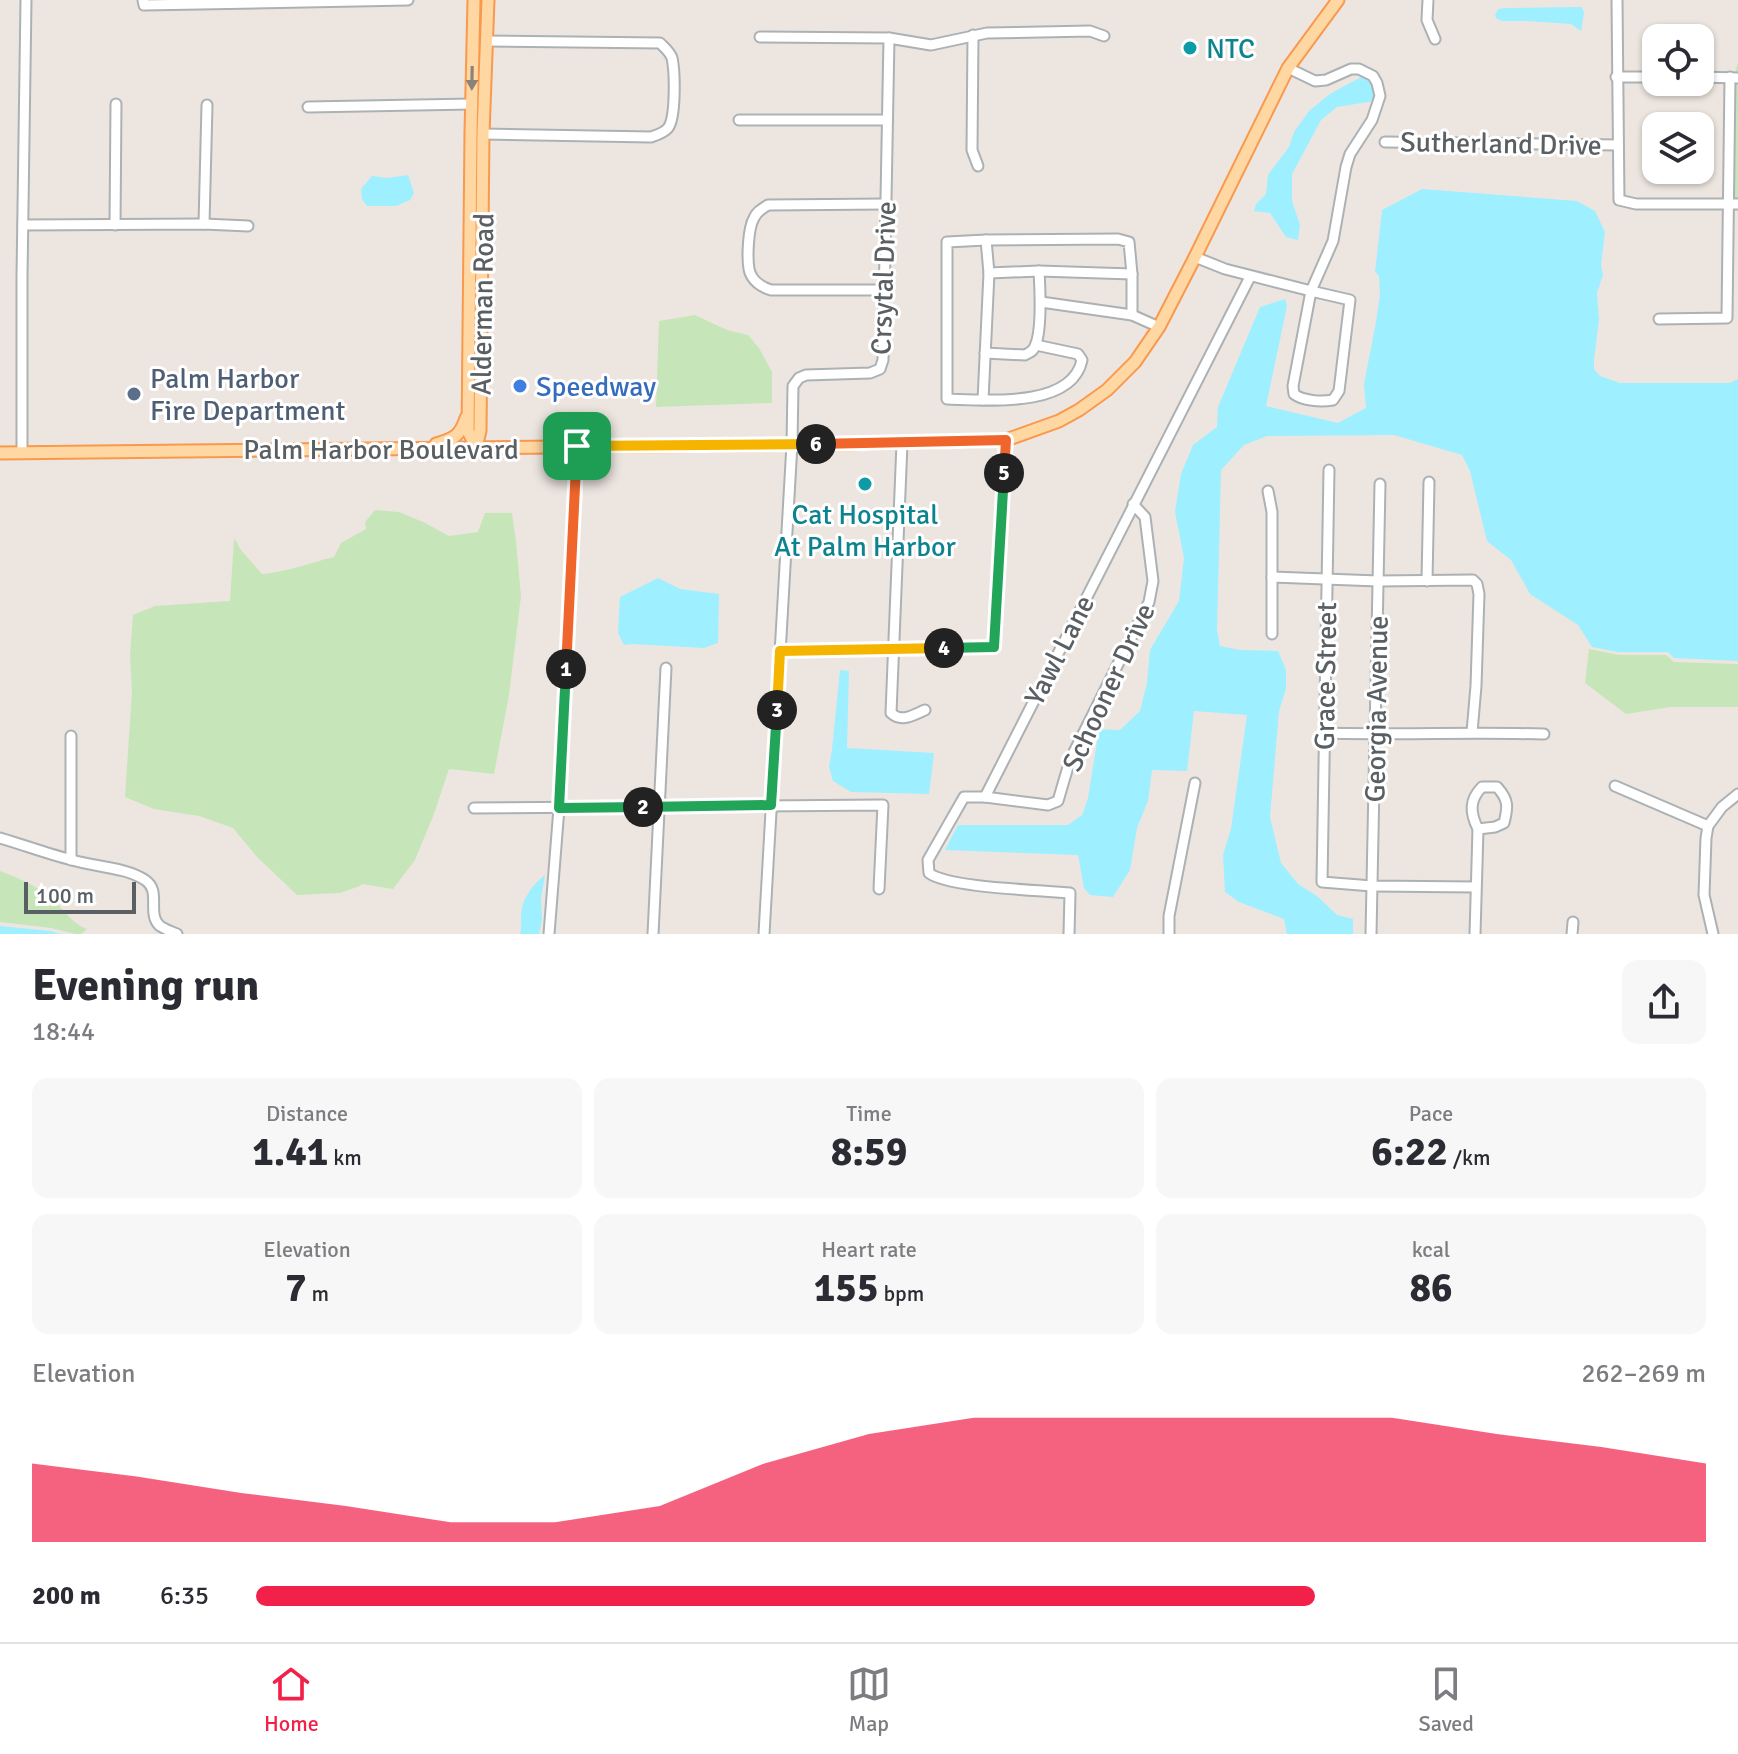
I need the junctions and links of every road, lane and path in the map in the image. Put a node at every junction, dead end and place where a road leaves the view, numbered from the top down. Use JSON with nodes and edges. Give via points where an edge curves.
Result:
{"nodes":[{"id":1,"x":26,"y":0,"type":"edge"},
{"id":2,"x":143,"y":0,"type":"edge"},
{"id":3,"x":474,"y":0,"type":"edge"},
{"id":4,"x":488,"y":0,"type":"edge"},
{"id":5,"x":1338,"y":0,"type":"edge"},
{"id":6,"x":1428,"y":0,"type":"edge"},
{"id":7,"x":1617,"y":0,"type":"edge"},
{"id":8,"x":408,"y":1,"type":"edge"},
{"id":9,"x":973,"y":35,"type":"junction"},
{"id":10,"x":1104,"y":36,"type":"dead end"},
{"id":11,"x":760,"y":37,"type":"dead end"},
{"id":12,"x":889,"y":38,"type":"junction"},
{"id":13,"x":1435,"y":39,"type":"dead end"},
{"id":14,"x":486,"y":41,"type":"junction"},
{"id":15,"x":1288,"y":68,"type":"junction"},
{"id":16,"x":1616,"y":77,"type":"junction"},
{"id":17,"x":1642,"y":77,"type":"edge"},
{"id":18,"x":1714,"y":77,"type":"edge"},
{"id":19,"x":1734,"y":78,"type":"edge"},
{"id":20,"x":116,"y":104,"type":"dead end"},
{"id":21,"x":472,"y":104,"type":"junction"},
{"id":22,"x":207,"y":105,"type":"dead end"},
{"id":23,"x":308,"y":107,"type":"dead end"},
{"id":24,"x":739,"y":120,"type":"dead end"},
{"id":25,"x":886,"y":120,"type":"junction"},
{"id":26,"x":483,"y":134,"type":"junction"},
{"id":27,"x":1385,"y":142,"type":"dead end"},
{"id":28,"x":1618,"y":145,"type":"junction"},
{"id":29,"x":978,"y":166,"type":"dead end"},
{"id":30,"x":886,"y":204,"type":"junction"},
{"id":31,"x":1733,"y":204,"type":"edge"},
{"id":32,"x":204,"y":224,"type":"junction"},
{"id":33,"x":23,"y":225,"type":"junction"},
{"id":34,"x":115,"y":225,"type":"junction"},
{"id":35,"x":248,"y":226,"type":"dead end"},
{"id":36,"x":986,"y":240,"type":"junction"},
{"id":37,"x":1195,"y":257,"type":"junction"},
{"id":38,"x":1039,"y":271,"type":"junction"},
{"id":39,"x":989,"y":273,"type":"junction"},
{"id":40,"x":1132,"y":274,"type":"junction"},
{"id":41,"x":1250,"y":277,"type":"junction"},
{"id":42,"x":884,"y":290,"type":"junction"},
{"id":43,"x":1311,"y":291,"type":"junction"},
{"id":44,"x":1041,"y":302,"type":"junction"},
{"id":45,"x":1132,"y":315,"type":"junction"},
{"id":46,"x":1659,"y":319,"type":"dead end"},
{"id":47,"x":1159,"y":327,"type":"junction"},
{"id":48,"x":1036,"y":345,"type":"junction"},
{"id":49,"x":985,"y":353,"type":"junction"},
{"id":50,"x":983,"y":400,"type":"junction"},
{"id":51,"x":468,"y":410,"type":"junction"},
{"id":52,"x":1006,"y":440,"type":"junction"},
{"id":53,"x":902,"y":443,"type":"junction"},
{"id":54,"x":792,"y":444,"type":"junction"},
{"id":55,"x":577,"y":446,"type":"junction"},
{"id":56,"x":476,"y":447,"type":"junction"},
{"id":57,"x":424,"y":448,"type":"junction"},
{"id":58,"x":22,"y":452,"type":"junction"},
{"id":59,"x":0,"y":453,"type":"edge"},
{"id":60,"x":1329,"y":470,"type":"dead end"},
{"id":61,"x":1429,"y":482,"type":"dead end"},
{"id":62,"x":1380,"y":484,"type":"dead end"},
{"id":63,"x":1268,"y":491,"type":"dead end"},
{"id":64,"x":1133,"y":504,"type":"junction"},
{"id":65,"x":1272,"y":577,"type":"junction"},
{"id":66,"x":1327,"y":578,"type":"junction"},
{"id":67,"x":1378,"y":581,"type":"junction"},
{"id":68,"x":1427,"y":581,"type":"junction"},
{"id":69,"x":1272,"y":634,"type":"dead end"},
{"id":70,"x":893,"y":650,"type":"junction"},
{"id":71,"x":780,"y":651,"type":"junction"},
{"id":72,"x":666,"y":668,"type":"dead end"},
{"id":73,"x":925,"y":710,"type":"dead end"},
{"id":74,"x":1472,"y":732,"type":"junction"},
{"id":75,"x":1324,"y":733,"type":"junction"},
{"id":76,"x":1544,"y":734,"type":"dead end"},
{"id":77,"x":1375,"y":735,"type":"junction"},
{"id":78,"x":71,"y":736,"type":"dead end"},
{"id":79,"x":1195,"y":783,"type":"dead end"},
{"id":80,"x":1615,"y":786,"type":"dead end"},
{"id":81,"x":1738,"y":794,"type":"edge"},
{"id":82,"x":985,"y":797,"type":"junction"},
{"id":83,"x":771,"y":805,"type":"junction"},
{"id":84,"x":659,"y":807,"type":"junction"},
{"id":85,"x":474,"y":808,"type":"dead end"},
{"id":86,"x":559,"y":808,"type":"junction"},
{"id":87,"x":1708,"y":826,"type":"junction"},
{"id":88,"x":1478,"y":829,"type":"junction"},
{"id":89,"x":0,"y":838,"type":"edge"},
{"id":90,"x":71,"y":860,"type":"junction"},
{"id":91,"x":1372,"y":886,"type":"junction"},
{"id":92,"x":1475,"y":887,"type":"junction"},
{"id":93,"x":879,"y":889,"type":"dead end"},
{"id":94,"x":1573,"y":922,"type":"dead end"},
{"id":95,"x":177,"y":934,"type":"edge"},
{"id":96,"x":549,"y":934,"type":"edge"},
{"id":97,"x":653,"y":934,"type":"edge"},
{"id":98,"x":764,"y":934,"type":"edge"},
{"id":99,"x":1069,"y":934,"type":"edge"},
{"id":100,"x":1169,"y":934,"type":"edge"},
{"id":101,"x":1371,"y":934,"type":"edge"},
{"id":102,"x":1475,"y":934,"type":"edge"},
{"id":103,"x":1572,"y":934,"type":"edge"},
{"id":104,"x":1713,"y":934,"type":"edge"}],
"edges":[{"from":1,"to":33,"type":"street"},
{"from":2,"to":8,"type":"street","via":[[144,5]]},
{"from":3,"to":21,"type":"main road","name":"Alderman Road","one_way":true},
{"from":4,"to":14,"type":"main road","name":"Alderman Road"},
{"from":5,"to":15,"type":"main road"},
{"from":6,"to":13,"type":"street","via":[[1427,20]]},
{"from":7,"to":16,"type":"street"},
{"from":9,"to":10,"type":"street","via":[[1090,31]]},
{"from":9,"to":12,"type":"street","via":[[931,45]]},
{"from":9,"to":29,"type":"street","via":[[972,150]]},
{"from":11,"to":12,"type":"street"},
{"from":12,"to":25,"type":"street","name":"Crsytal Drive"},
{"from":14,"to":26,"type":"main road","name":"Alderman Road"},
{"from":14,"to":26,"type":"street","via":[[660,43],[671,56],[674,77],[672,119],[667,129],[651,137]]},
{"from":15,"to":37,"type":"main road"},
{"from":15,"to":43,"type":"street","via":[[1315,81],[1359,69],[1373,76],[1380,96],[1350,154],[1333,241]]},
{"from":16,"to":17,"type":"street"},
{"from":16,"to":28,"type":"street"},
{"from":18,"to":19,"type":"street"},
{"from":19,"to":31,"type":"street"},
{"from":20,"to":34,"type":"street"},
{"from":21,"to":23,"type":"street"},
{"from":21,"to":51,"type":"main road","name":"Alderman Road"},
{"from":22,"to":32,"type":"street"},
{"from":24,"to":25,"type":"street"},
{"from":25,"to":30,"type":"street","name":"Crsytal Drive"},
{"from":26,"to":56,"type":"main road","name":"Alderman Road"},
{"from":27,"to":28,"type":"street","name":"Sutherland Drive"},
{"from":28,"to":31,"type":"street","via":[[1619,200]]},
{"from":30,"to":42,"type":"street","name":"Crsytal Drive"},
{"from":30,"to":42,"type":"street","via":[[768,205],[754,217],[749,237],[749,271],[764,288]]},
{"from":31,"to":46,"type":"street","via":[[1727,318]]},
{"from":32,"to":34,"type":"street"},
{"from":32,"to":35,"type":"street"},
{"from":33,"to":34,"type":"street"},
{"from":33,"to":58,"type":"street"},
{"from":36,"to":39,"type":"street"},
{"from":36,"to":40,"type":"street","via":[[1118,239],[1129,242]]},
{"from":36,"to":50,"type":"street","via":[[947,242],[947,399]]},
{"from":37,"to":41,"type":"street"},
{"from":37,"to":47,"type":"main road","name":"Palm Harbor Boulevard"},
{"from":38,"to":39,"type":"street"},
{"from":38,"to":40,"type":"street"},
{"from":38,"to":44,"type":"street"},
{"from":39,"to":49,"type":"street"},
{"from":40,"to":45,"type":"street"},
{"from":41,"to":43,"type":"street"},
{"from":41,"to":64,"type":"street","name":"Yawl Lane"},
{"from":42,"to":54,"type":"street","name":"Crsytal Drive","via":[[880,369],[799,378],[793,386]]},
{"from":43,"to":43,"type":"street","via":[[1294,394],[1333,400],[1339,391],[1350,300]]},
{"from":44,"to":45,"type":"street"},
{"from":44,"to":48,"type":"street"},
{"from":45,"to":47,"type":"street"},
{"from":47,"to":52,"type":"main road","name":"Palm Harbor Boulevard","via":[[1135,362],[1091,402],[1059,421]]},
{"from":48,"to":49,"type":"street","via":[[1025,355]]},
{"from":48,"to":50,"type":"street","via":[[1078,354],[1081,367],[1074,379],[1055,391],[1025,398]]},
{"from":49,"to":50,"type":"street"},
{"from":51,"to":56,"type":"main road","name":"Alderman Road","via":[[468,431]]},
{"from":51,"to":57,"type":"main road","via":[[458,434]]},
{"from":52,"to":53,"type":"main road","name":"Palm Harbor Boulevard"},
{"from":52,"to":70,"type":"street","via":[[994,647]]},
{"from":53,"to":54,"type":"main road","name":"Palm Harbor Boulevard"},
{"from":53,"to":70,"type":"street"},
{"from":54,"to":55,"type":"main road","name":"Palm Harbor Boulevard"},
{"from":54,"to":71,"type":"street"},
{"from":55,"to":56,"type":"main road","name":"Palm Harbor Boulevard"},
{"from":55,"to":86,"type":"street"},
{"from":56,"to":57,"type":"main road","name":"Palm Harbor Boulevard"},
{"from":57,"to":58,"type":"main road","name":"Palm Harbor Boulevard"},
{"from":58,"to":59,"type":"main road","name":"Palm Harbor Boulevard"},
{"from":60,"to":66,"type":"street","name":"Grace Street"},
{"from":61,"to":68,"type":"street"},
{"from":62,"to":67,"type":"street","name":"Georgia Avenue"},
{"from":63,"to":65,"type":"street"},
{"from":64,"to":82,"type":"street","name":"Yawl Lane"},
{"from":64,"to":82,"type":"street","name":"Schooner Drive","via":[[1145,517],[1152,592],[1070,760],[1058,801],[1048,805]]},
{"from":65,"to":66,"type":"street"},
{"from":65,"to":69,"type":"street"},
{"from":66,"to":67,"type":"street"},
{"from":66,"to":75,"type":"street","name":"Grace Street"},
{"from":67,"to":68,"type":"street"},
{"from":67,"to":77,"type":"street","name":"Georgia Avenue"},
{"from":68,"to":74,"type":"street","via":[[1477,584]]},
{"from":70,"to":71,"type":"street"},
{"from":70,"to":73,"type":"street","via":[[891,713],[905,719]]},
{"from":71,"to":83,"type":"street"},
{"from":72,"to":84,"type":"street"},
{"from":74,"to":76,"type":"street"},
{"from":74,"to":77,"type":"street"},
{"from":75,"to":77,"type":"street"},
{"from":75,"to":91,"type":"street","name":"Grace Street","via":[[1322,882]]},
{"from":77,"to":91,"type":"street","name":"Georgia Avenue"},
{"from":78,"to":90,"type":"street"},
{"from":79,"to":100,"type":"street"},
{"from":80,"to":87,"type":"street"},
{"from":81,"to":87,"type":"street"},
{"from":82,"to":99,"type":"street","via":[[964,797],[928,860],[929,873],[965,884],[1070,893]]},
{"from":83,"to":84,"type":"street"},
{"from":83,"to":93,"type":"street","via":[[883,805]]},
{"from":83,"to":98,"type":"street"},
{"from":84,"to":86,"type":"street"},
{"from":84,"to":97,"type":"street"},
{"from":85,"to":86,"type":"street"},
{"from":86,"to":96,"type":"street"},
{"from":87,"to":104,"type":"street","via":[[1704,895]]},
{"from":88,"to":88,"type":"street","via":[[1471,814],[1475,794],[1482,787],[1497,787],[1505,796],[1504,823]]},
{"from":88,"to":92,"type":"street"},
{"from":89,"to":90,"type":"street"},
{"from":90,"to":95,"type":"street","via":[[149,883],[157,921]]},
{"from":91,"to":92,"type":"street"},
{"from":91,"to":101,"type":"street","name":"Georgia Avenue"},
{"from":92,"to":102,"type":"street"},
{"from":94,"to":103,"type":"street"}]}
